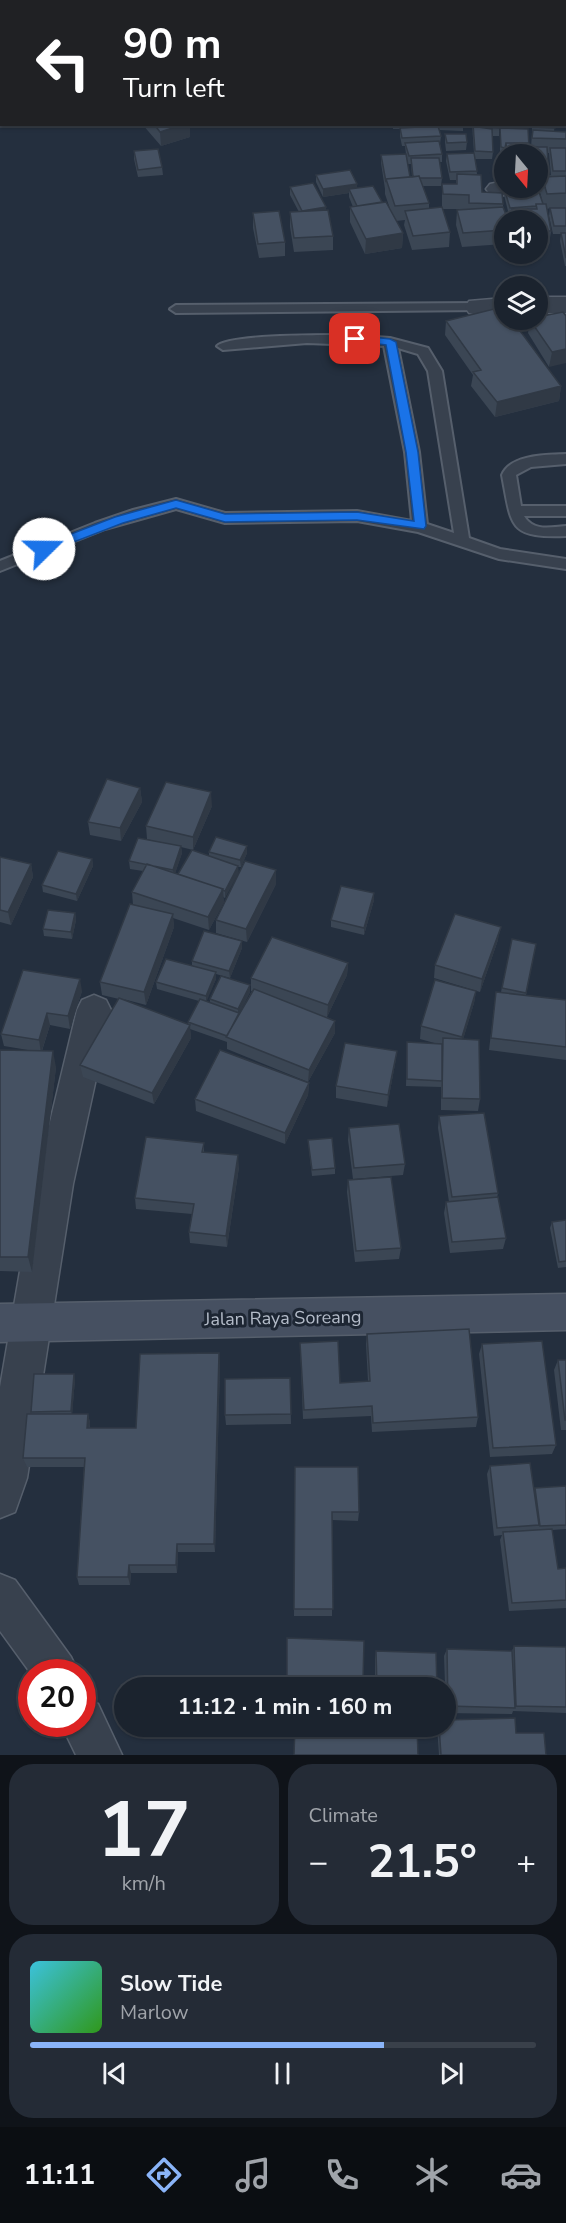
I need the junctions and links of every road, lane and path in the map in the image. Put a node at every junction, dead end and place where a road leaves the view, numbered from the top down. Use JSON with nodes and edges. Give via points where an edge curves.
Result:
{"nodes":[{"id":1,"x":566,"y":183,"type":"edge"},
{"id":2,"x":548,"y":184,"type":"edge"},
{"id":3,"x":548,"y":305,"type":"edge"},
{"id":4,"x":566,"y":305,"type":"edge"},
{"id":5,"x":494,"y":306,"type":"edge"},
{"id":6,"x":478,"y":307,"type":"joint"},
{"id":7,"x":176,"y":309,"type":"dead end"},
{"id":8,"x":390,"y":342,"type":"junction"},
{"id":9,"x":223,"y":346,"type":"dead end"},
{"id":10,"x":566,"y":459,"type":"edge"},
{"id":11,"x":516,"y":511,"type":"junction"},
{"id":12,"x":566,"y":511,"type":"edge"},
{"id":13,"x":420,"y":526,"type":"junction"},
{"id":14,"x":566,"y":531,"type":"edge"},
{"id":15,"x":462,"y":541,"type":"junction"},
{"id":16,"x":566,"y":564,"type":"edge"},
{"id":17,"x":1,"y":566,"type":"edge"},
{"id":18,"x":94,"y":1010,"type":"dead end"},
{"id":19,"x":566,"y":1312,"type":"edge"},
{"id":20,"x":15,"y":1322,"type":"edge"},
{"id":21,"x":0,"y":1497,"type":"edge"},
{"id":22,"x":0,"y":1595,"type":"edge"},
{"id":23,"x":47,"y":1659,"type":"edge"},
{"id":24,"x":91,"y":1737,"type":"edge"},
{"id":25,"x":100,"y":1755,"type":"edge"}],
"edges":[{"from":1,"to":2,"type":"street"},
{"from":3,"to":4,"type":"street"},
{"from":5,"to":6,"type":"street"},
{"from":6,"to":7,"type":"lane"},
{"from":8,"to":9,"type":"lane","via":[[277,339]]},
{"from":8,"to":13,"type":"lane","via":[[412,452]]},
{"from":8,"to":15,"type":"lane","via":[[423,351],[435,370]]},
{"from":10,"to":11,"type":"lane","via":[[529,462],[510,470]]},
{"from":11,"to":12,"type":"lane"},
{"from":11,"to":14,"type":"lane","via":[[518,519],[532,531]]},
{"from":13,"to":15,"type":"lane"},
{"from":13,"to":17,"type":"lane","via":[[357,516],[225,518],[176,504],[100,526]]},
{"from":15,"to":16,"type":"lane","via":[[499,554]]},
{"from":18,"to":20,"type":"street"},
{"from":19,"to":20,"type":"main road","name":"Jalan Raya Soreang"},
{"from":20,"to":21,"type":"street","via":[[6,1478]]},
{"from":22,"to":23,"type":"street"},
{"from":24,"to":25,"type":"street"}]}
